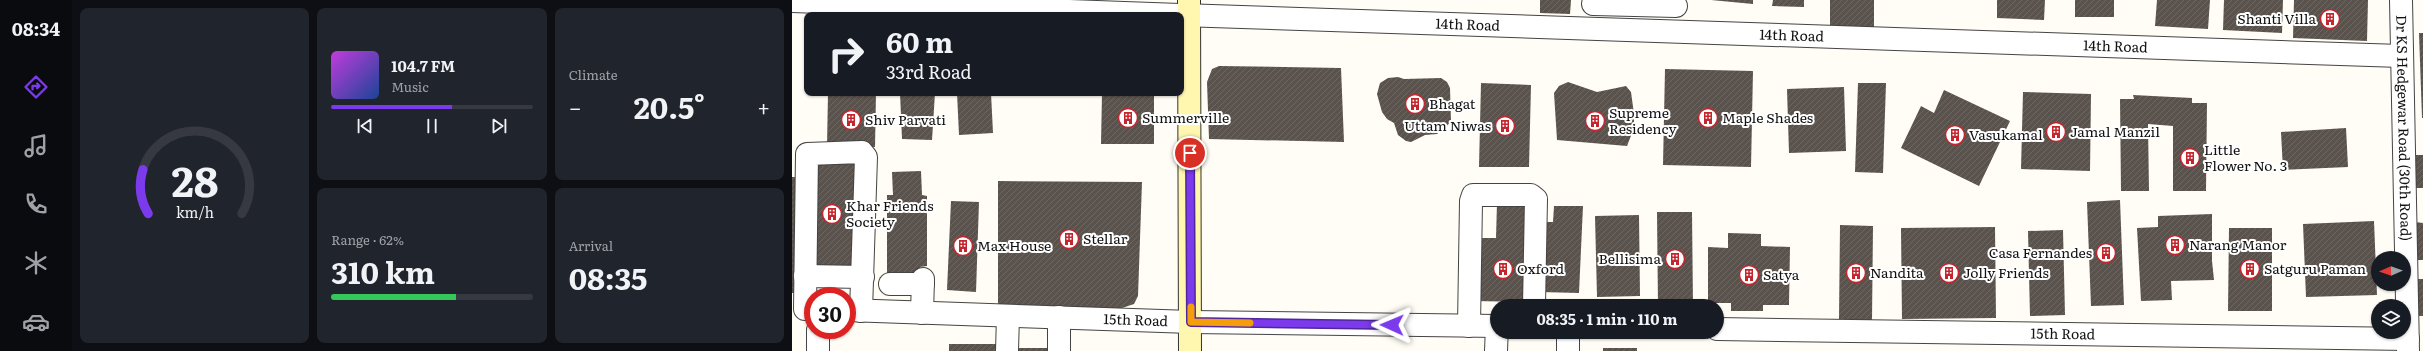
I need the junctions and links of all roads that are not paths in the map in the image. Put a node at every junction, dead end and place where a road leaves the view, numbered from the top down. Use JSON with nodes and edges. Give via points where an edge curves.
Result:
{"nodes":[{"id":1,"x":2401,"y":0,"type":"edge"},
{"id":2,"x":792,"y":1,"type":"edge"},
{"id":3,"x":1593,"y":2,"type":"edge"},
{"id":4,"x":909,"y":3,"type":"edge"},
{"id":5,"x":948,"y":3,"type":"edge"},
{"id":6,"x":1676,"y":3,"type":"edge"},
{"id":7,"x":970,"y":4,"type":"edge"},
{"id":8,"x":1185,"y":11,"type":"edge"},
{"id":9,"x":1592,"y":29,"type":"junction"},
{"id":10,"x":1675,"y":32,"type":"junction"},
{"id":11,"x":2401,"y":56,"type":"junction"},
{"id":12,"x":805,"y":276,"type":"junction"},
{"id":13,"x":863,"y":277,"type":"junction"},
{"id":14,"x":1534,"y":299,"type":"edge"},
{"id":15,"x":856,"y":303,"type":"edge"},
{"id":16,"x":803,"y":309,"type":"edge"},
{"id":17,"x":856,"y":311,"type":"edge"},
{"id":18,"x":890,"y":312,"type":"junction"},
{"id":19,"x":922,"y":313,"type":"junction"},
{"id":20,"x":1008,"y":316,"type":"junction"},
{"id":21,"x":1058,"y":317,"type":"junction"},
{"id":22,"x":1191,"y":322,"type":"junction"},
{"id":23,"x":1469,"y":326,"type":"junction"},
{"id":24,"x":1490,"y":326,"type":"edge"},
{"id":25,"x":1724,"y":329,"type":"edge"},
{"id":26,"x":818,"y":339,"type":"edge"},
{"id":27,"x":1496,"y":339,"type":"edge"},
{"id":28,"x":1568,"y":339,"type":"edge"},
{"id":29,"x":2408,"y":345,"type":"edge"},
{"id":30,"x":818,"y":351,"type":"edge"},
{"id":31,"x":1007,"y":351,"type":"edge"},
{"id":32,"x":1059,"y":351,"type":"edge"},
{"id":33,"x":1190,"y":351,"type":"edge"},
{"id":34,"x":1496,"y":351,"type":"edge"},
{"id":35,"x":1568,"y":351,"type":"edge"}],
"edges":[{"from":1,"to":11,"type":"street","name":"Dr KS Hedgewar Road (30th Road)"},
{"from":2,"to":4,"type":"street","name":"14th Road"},
{"from":3,"to":6,"type":"street"},
{"from":3,"to":9,"type":"street"},
{"from":4,"to":5,"type":"street","name":"14th Road"},
{"from":5,"to":7,"type":"street","name":"14th Road"},
{"from":6,"to":10,"type":"street"},
{"from":7,"to":8,"type":"street","name":"14th Road"},
{"from":8,"to":9,"type":"street","name":"14th Road"},
{"from":8,"to":22,"type":"street"},
{"from":9,"to":10,"type":"street","name":"14th Road"},
{"from":10,"to":11,"type":"street","name":"14th Road"},
{"from":11,"to":29,"type":"street","name":"Dr KS Hedgewar Road (30th Road)"},
{"from":12,"to":13,"type":"street"},
{"from":12,"to":13,"type":"street","via":[[807,154],[862,152],[866,157]]},
{"from":12,"to":16,"type":"street"},
{"from":13,"to":15,"type":"street"},
{"from":14,"to":23,"type":"street","via":[[1536,199],[1530,195],[1473,195]]},
{"from":17,"to":18,"type":"street","name":"15th Road"},
{"from":18,"to":19,"type":"street","name":"15th Road"},
{"from":18,"to":19,"type":"street","via":[[890,283],[923,282]]},
{"from":19,"to":20,"type":"street","name":"15th Road"},
{"from":20,"to":21,"type":"street","name":"15th Road"},
{"from":20,"to":31,"type":"street"},
{"from":21,"to":22,"type":"street","name":"15th Road"},
{"from":21,"to":32,"type":"street"},
{"from":22,"to":23,"type":"street","name":"15th Road"},
{"from":22,"to":33,"type":"street"},
{"from":23,"to":24,"type":"street","name":"15th Road"},
{"from":25,"to":29,"type":"street","name":"15th Road"},
{"from":26,"to":30,"type":"street"},
{"from":27,"to":34,"type":"street"},
{"from":28,"to":35,"type":"street"}]}
